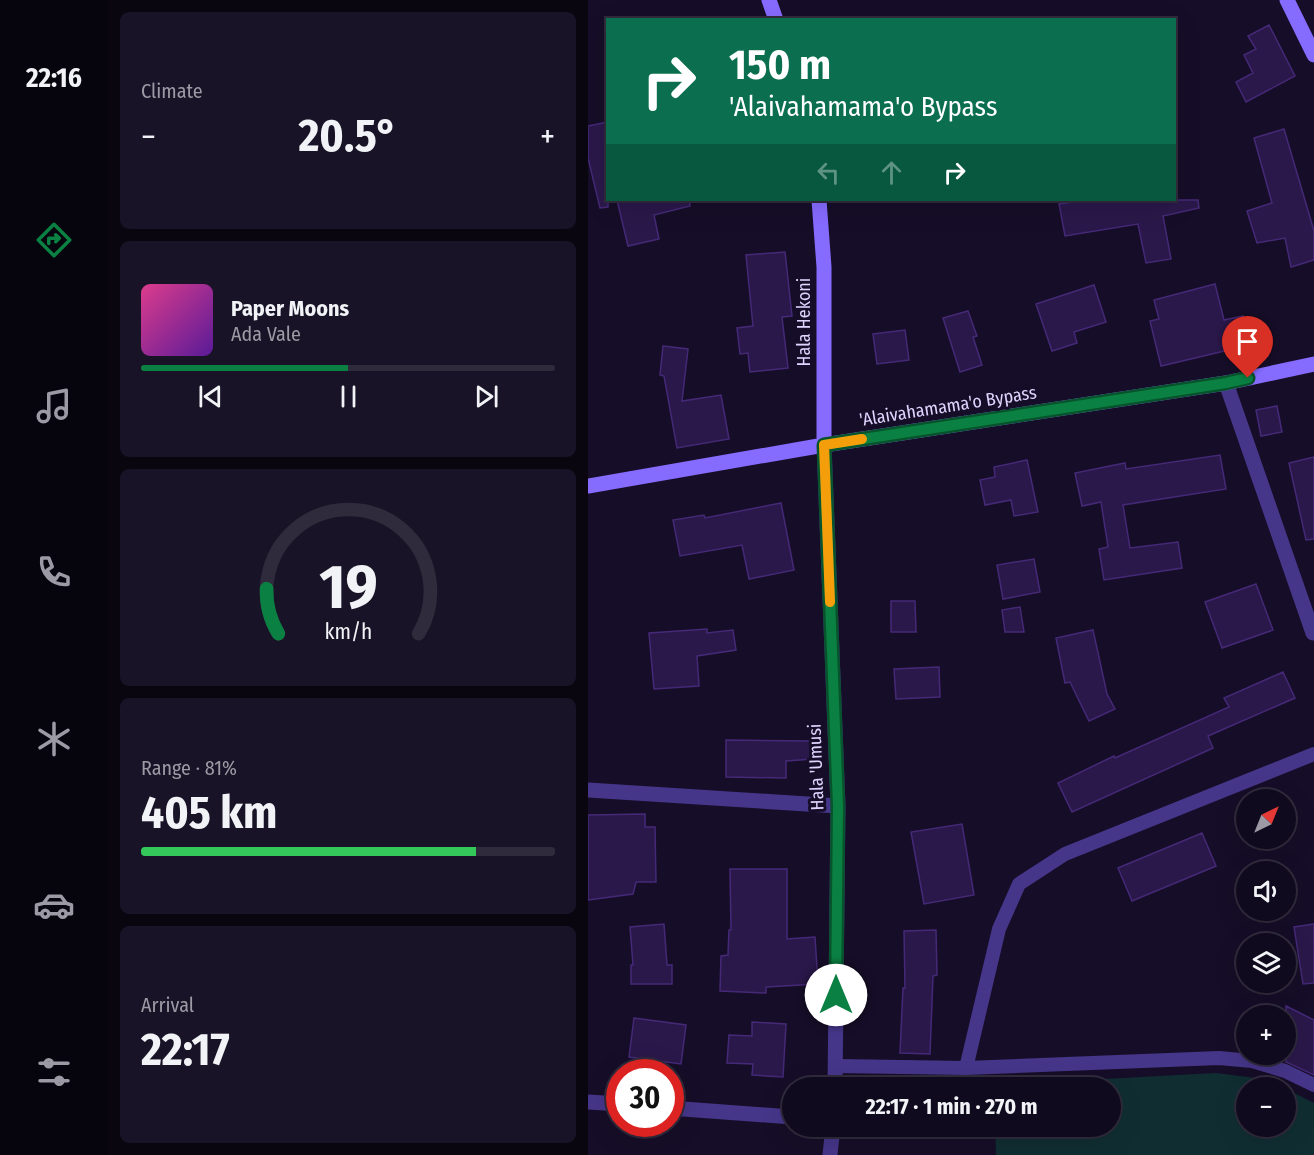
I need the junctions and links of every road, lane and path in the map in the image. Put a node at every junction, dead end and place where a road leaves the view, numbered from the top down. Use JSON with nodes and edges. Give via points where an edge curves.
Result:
{"nodes":[{"id":1,"x":769,"y":0,"type":"edge"},
{"id":2,"x":1287,"y":0,"type":"edge"},
{"id":3,"x":775,"y":18,"type":"edge"},
{"id":4,"x":1314,"y":55,"type":"edge"},
{"id":5,"x":819,"y":201,"type":"edge"},
{"id":6,"x":1314,"y":364,"type":"edge"},
{"id":7,"x":1226,"y":383,"type":"junction"},
{"id":8,"x":824,"y":445,"type":"junction"},
{"id":9,"x":588,"y":486,"type":"edge"},
{"id":10,"x":1314,"y":634,"type":"edge"},
{"id":11,"x":1314,"y":754,"type":"edge"},
{"id":12,"x":588,"y":790,"type":"edge"},
{"id":13,"x":838,"y":806,"type":"junction"},
{"id":14,"x":836,"y":1066,"type":"junction"},
{"id":15,"x":966,"y":1068,"type":"junction"},
{"id":16,"x":836,"y":1077,"type":"edge"},
{"id":17,"x":1314,"y":1084,"type":"edge"},
{"id":18,"x":588,"y":1102,"type":"edge"},
{"id":19,"x":606,"y":1103,"type":"edge"},
{"id":20,"x":684,"y":1109,"type":"edge"},
{"id":21,"x":782,"y":1116,"type":"edge"},
{"id":22,"x":832,"y":1137,"type":"edge"},
{"id":23,"x":830,"y":1155,"type":"edge"}],
"edges":[{"from":1,"to":3,"type":"main road"},
{"from":2,"to":4,"type":"main road"},
{"from":5,"to":8,"type":"main road","name":"Hala Hekoni","via":[[824,267]]},
{"from":6,"to":7,"type":"main road","name":"'Alaivahamama'o Bypass"},
{"from":7,"to":8,"type":"main road","name":"'Alaivahamama'o Bypass"},
{"from":7,"to":10,"type":"street"},
{"from":8,"to":9,"type":"main road","name":"'Alaivahamama'o Bypass"},
{"from":8,"to":13,"type":"street","name":"Hala 'Umusi"},
{"from":11,"to":15,"type":"lane","via":[[1065,854],[1019,884],[999,929]]},
{"from":12,"to":13,"type":"street"},
{"from":13,"to":14,"type":"street","name":"Hala 'Umusi"},
{"from":14,"to":15,"type":"lane"},
{"from":14,"to":16,"type":"street","name":"Hala 'Umusi"},
{"from":15,"to":17,"type":"lane","via":[[1219,1058],[1252,1061]]},
{"from":18,"to":19,"type":"street"},
{"from":20,"to":21,"type":"street"},
{"from":22,"to":23,"type":"street"}]}
